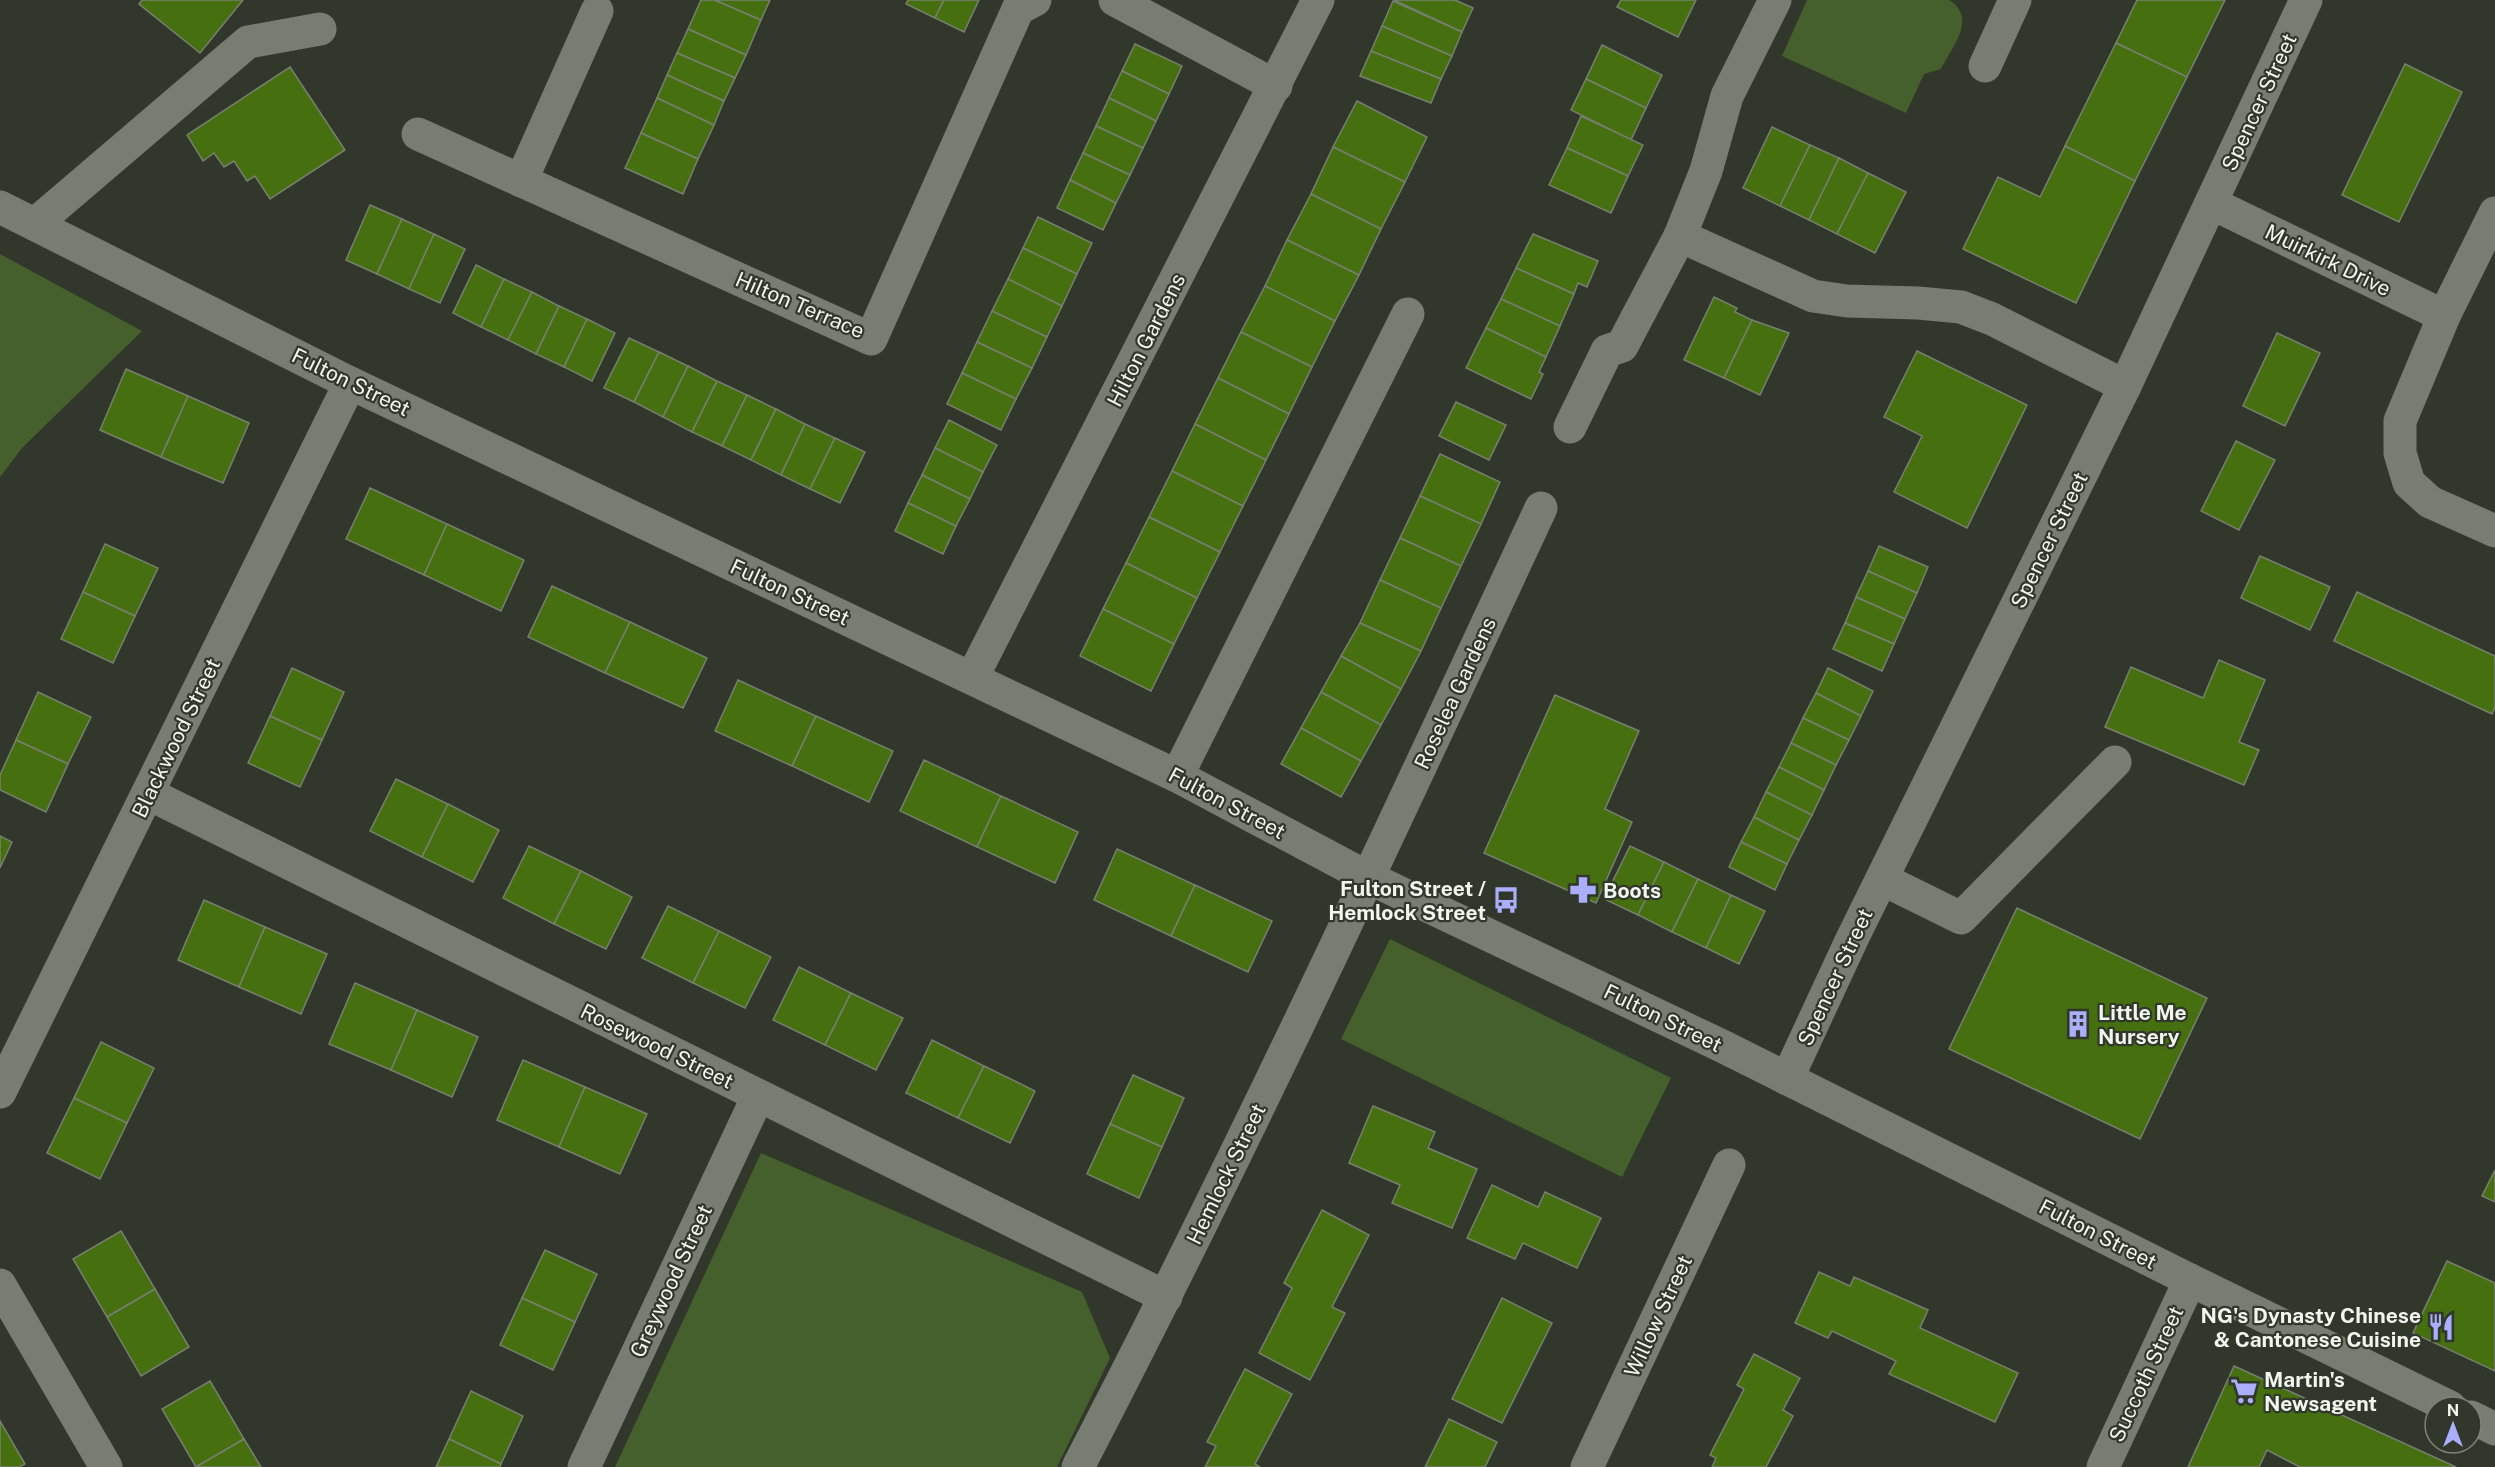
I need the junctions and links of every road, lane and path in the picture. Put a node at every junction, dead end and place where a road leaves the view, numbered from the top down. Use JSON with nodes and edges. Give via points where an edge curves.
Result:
{"nodes":[{"id":1,"x":1035,"y":0,"type":"edge"},
{"id":2,"x":1115,"y":0,"type":"edge"},
{"id":3,"x":1318,"y":0,"type":"edge"},
{"id":4,"x":1775,"y":0,"type":"edge"},
{"id":5,"x":2015,"y":0,"type":"edge"},
{"id":6,"x":2307,"y":0,"type":"edge"},
{"id":7,"x":597,"y":11,"type":"dead end"},
{"id":8,"x":320,"y":28,"type":"dead end"},
{"id":9,"x":1985,"y":66,"type":"dead end"},
{"id":10,"x":1276,"y":86,"type":"junction"},
{"id":11,"x":418,"y":134,"type":"dead end"},
{"id":12,"x":521,"y":181,"type":"junction"},
{"id":13,"x":2211,"y":204,"type":"junction"},
{"id":14,"x":0,"y":207,"type":"edge"},
{"id":15,"x":2495,"y":213,"type":"edge"},
{"id":16,"x":35,"y":224,"type":"junction"},
{"id":17,"x":1680,"y":236,"type":"junction"},
{"id":18,"x":1408,"y":314,"type":"dead end"},
{"id":19,"x":2444,"y":316,"type":"junction"},
{"id":20,"x":350,"y":383,"type":"junction"},
{"id":21,"x":2125,"y":386,"type":"junction"},
{"id":22,"x":1570,"y":426,"type":"dead end"},
{"id":23,"x":1541,"y":508,"type":"dead end"},
{"id":24,"x":2495,"y":531,"type":"edge"},
{"id":25,"x":972,"y":678,"type":"junction"},
{"id":26,"x":2115,"y":762,"type":"dead end"},
{"id":27,"x":1177,"y":776,"type":"junction"},
{"id":28,"x":149,"y":794,"type":"junction"},
{"id":29,"x":1369,"y":878,"type":"junction"},
{"id":30,"x":1882,"y":879,"type":"junction"},
{"id":31,"x":1787,"y":1079,"type":"junction"},
{"id":32,"x":0,"y":1092,"type":"edge"},
{"id":33,"x":758,"y":1096,"type":"junction"},
{"id":34,"x":1729,"y":1166,"type":"dead end"},
{"id":35,"x":2190,"y":1280,"type":"junction"},
{"id":36,"x":0,"y":1285,"type":"edge"},
{"id":37,"x":1166,"y":1297,"type":"junction"},
{"id":38,"x":2425,"y":1395,"type":"edge"},
{"id":39,"x":106,"y":1467,"type":"edge"},
{"id":40,"x":584,"y":1467,"type":"edge"},
{"id":41,"x":1078,"y":1467,"type":"edge"},
{"id":42,"x":1587,"y":1467,"type":"edge"},
{"id":43,"x":2103,"y":1467,"type":"edge"}],
"edges":[{"from":1,"to":12,"type":"street","name":"Hilton Terrace","via":[[1018,9],[871,339]]},
{"from":2,"to":10,"type":"street"},
{"from":3,"to":10,"type":"street","name":"Hilton Gardens"},
{"from":4,"to":17,"type":"street","via":[[1727,96],[1706,171]]},
{"from":5,"to":9,"type":"street"},
{"from":6,"to":13,"type":"street","name":"Spencer Street"},
{"from":7,"to":12,"type":"street"},
{"from":8,"to":16,"type":"street","via":[[248,42]]},
{"from":10,"to":25,"type":"street","name":"Hilton Gardens"},
{"from":11,"to":12,"type":"street","name":"Hilton Terrace"},
{"from":13,"to":19,"type":"street","name":"Muirkirk Drive"},
{"from":13,"to":21,"type":"street","name":"Spencer Street"},
{"from":14,"to":16,"type":"street","name":"Fulton Street"},
{"from":15,"to":19,"type":"street"},
{"from":16,"to":20,"type":"street","name":"Fulton Street"},
{"from":17,"to":21,"type":"street","via":[[1813,296],[1961,307]]},
{"from":17,"to":22,"type":"street","via":[[1622,346],[1607,351]]},
{"from":18,"to":27,"type":"street"},
{"from":19,"to":24,"type":"street","via":[[2400,421],[2400,453],[2409,483],[2430,502]]},
{"from":20,"to":25,"type":"street","name":"Fulton Street"},
{"from":20,"to":28,"type":"street","name":"Blackwood Street"},
{"from":21,"to":30,"type":"street","name":"Spencer Street"},
{"from":23,"to":29,"type":"street","name":"Roselea Gardens"},
{"from":25,"to":27,"type":"street","name":"Fulton Street"},
{"from":26,"to":30,"type":"street","via":[[1961,918]]},
{"from":27,"to":29,"type":"street","name":"Fulton Street"},
{"from":28,"to":32,"type":"street","name":"Blackwood Street"},
{"from":28,"to":33,"type":"street","name":"Rosewood Street"},
{"from":29,"to":31,"type":"street","name":"Fulton Street"},
{"from":29,"to":37,"type":"street","name":"Hemlock Street"},
{"from":30,"to":31,"type":"street","name":"Spencer Street"},
{"from":31,"to":35,"type":"street","name":"Fulton Street"},
{"from":33,"to":37,"type":"street","name":"Rosewood Street"},
{"from":33,"to":40,"type":"street","name":"Greywood Street"},
{"from":34,"to":42,"type":"street","name":"Willow Street"},
{"from":35,"to":38,"type":"street","name":"Fulton Street"},
{"from":35,"to":43,"type":"street","name":"Succoth Street"},
{"from":36,"to":39,"type":"street"},
{"from":37,"to":41,"type":"street","name":"Hemlock Street"}]}
